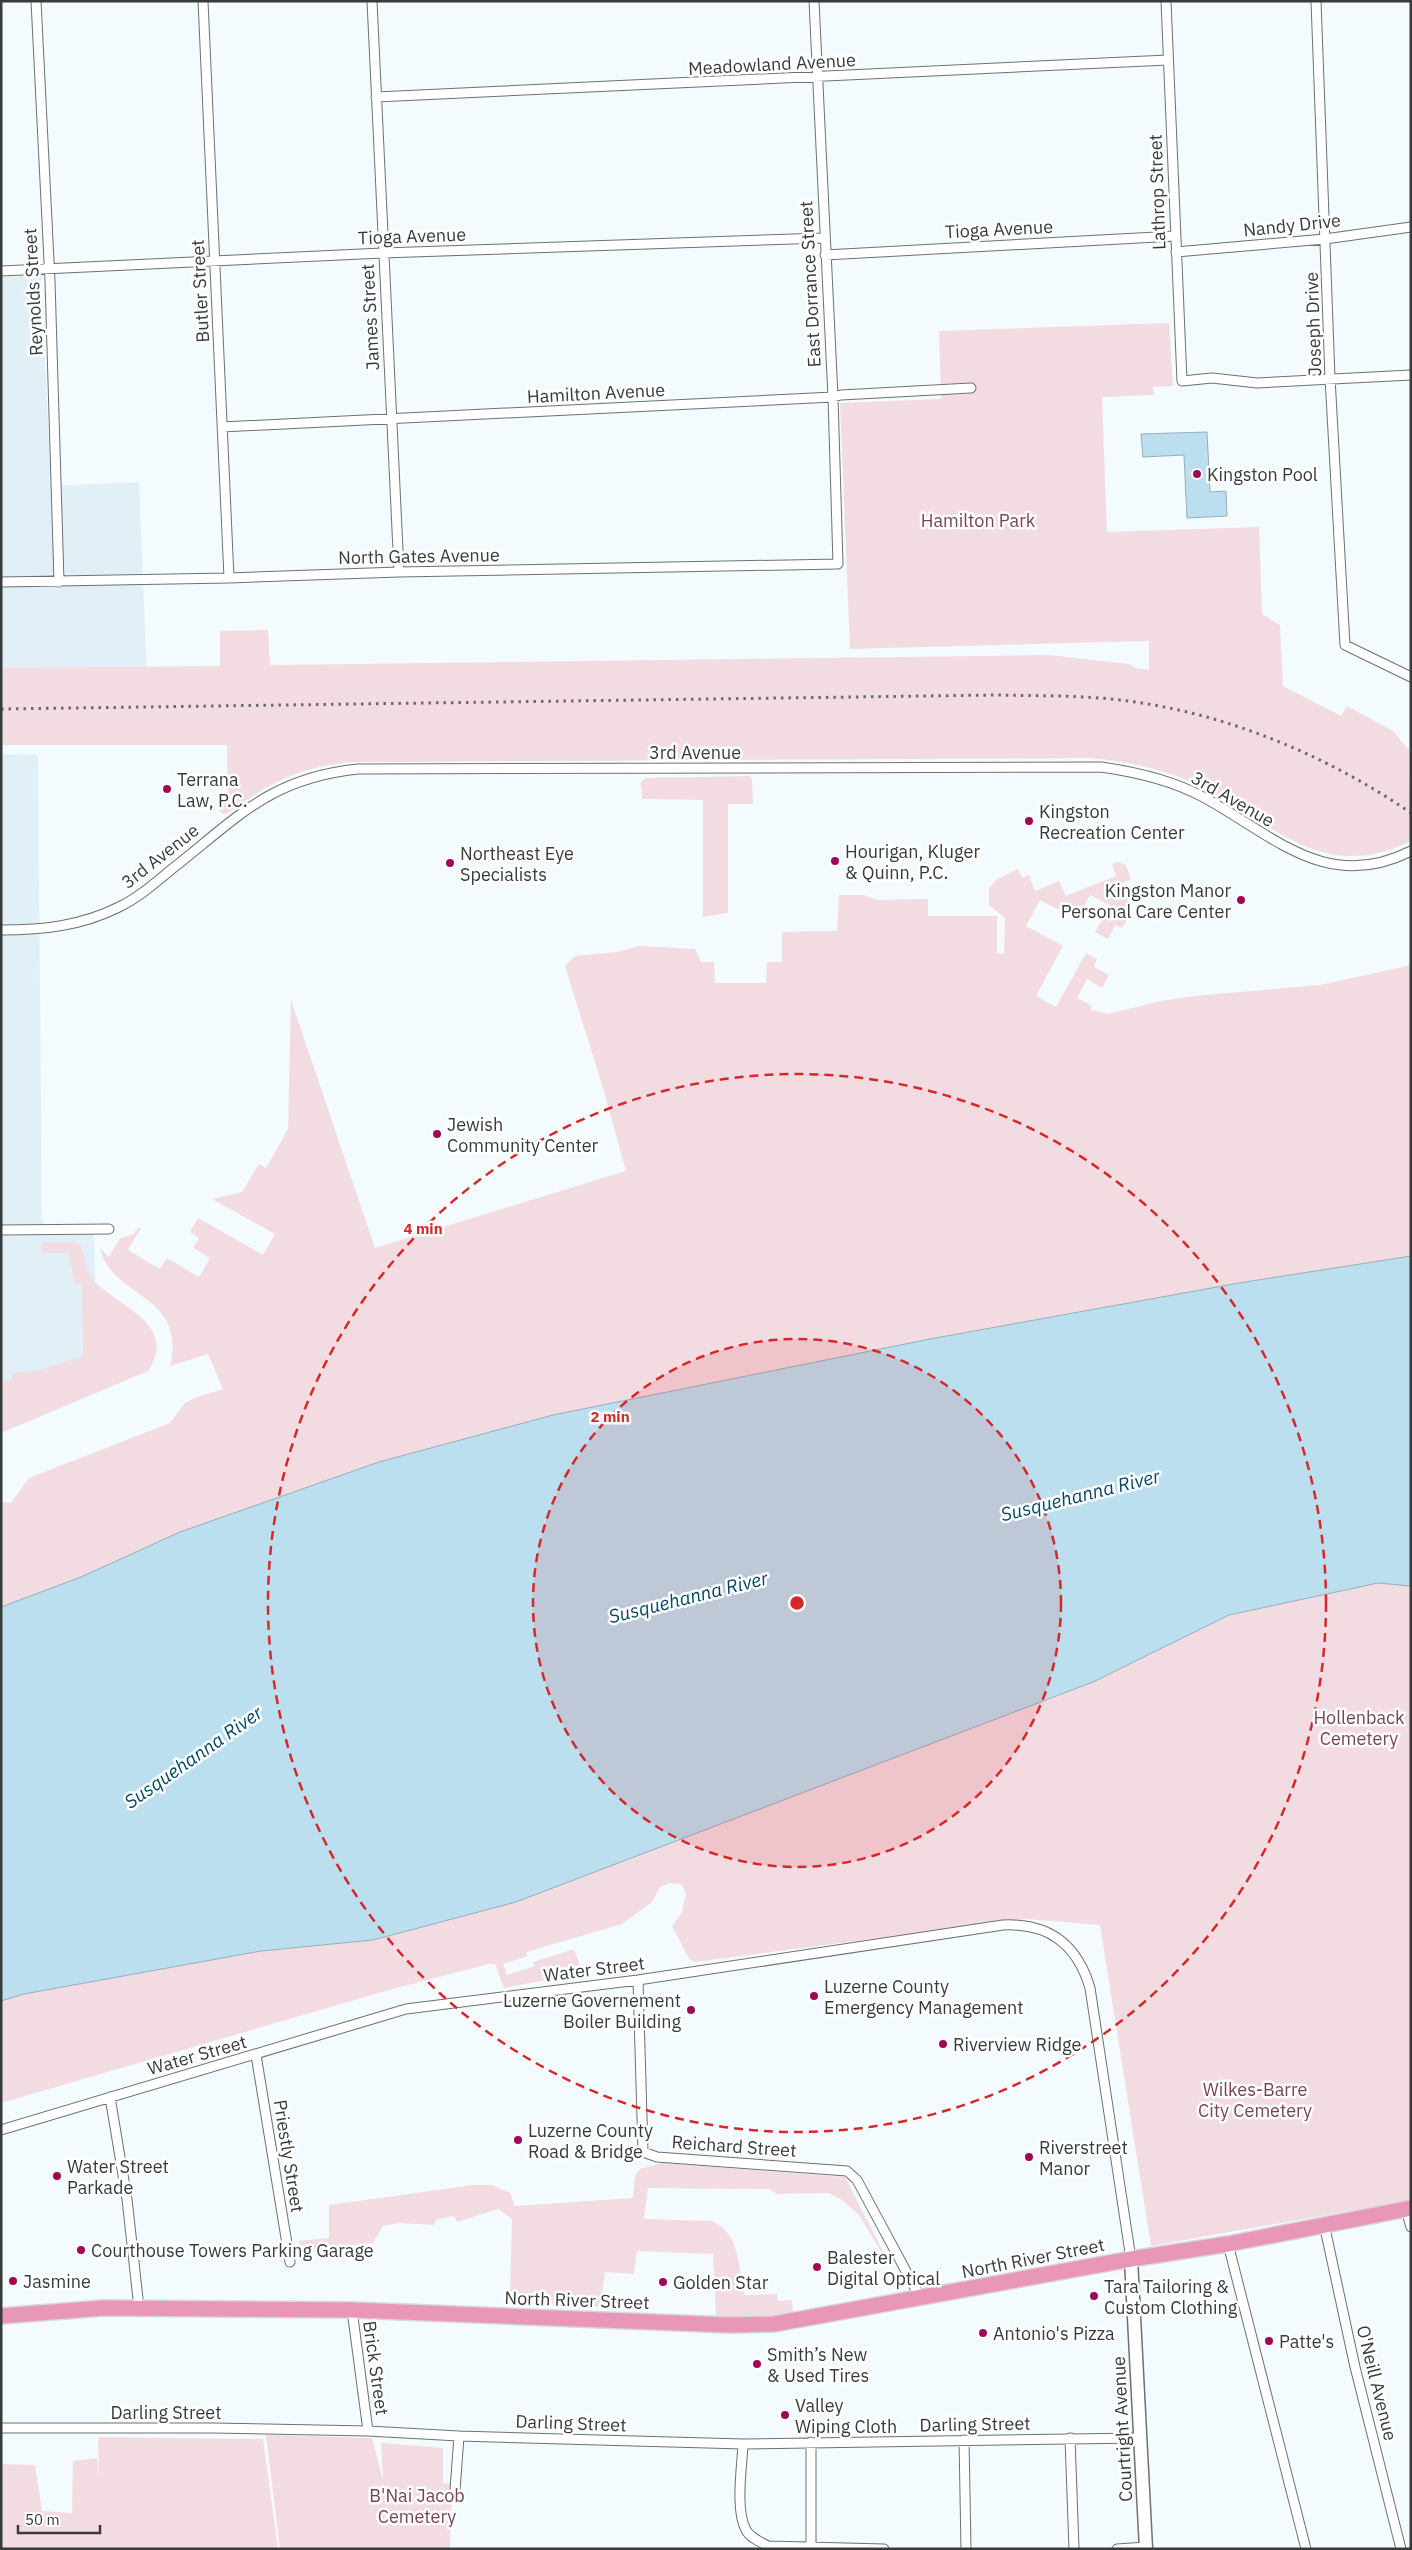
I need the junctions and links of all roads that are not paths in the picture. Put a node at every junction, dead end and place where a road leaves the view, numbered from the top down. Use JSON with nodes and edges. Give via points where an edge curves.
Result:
{"nodes":[{"id":1,"x":36,"y":1,"type":"edge"},
{"id":2,"x":203,"y":1,"type":"edge"},
{"id":3,"x":372,"y":1,"type":"edge"},
{"id":4,"x":814,"y":1,"type":"edge"},
{"id":5,"x":1166,"y":1,"type":"edge"},
{"id":6,"x":1316,"y":1,"type":"edge"},
{"id":7,"x":1168,"y":60,"type":"junction"},
{"id":8,"x":816,"y":78,"type":"junction"},
{"id":9,"x":376,"y":97,"type":"junction"},
{"id":10,"x":1411,"y":227,"type":"edge"},
{"id":11,"x":1175,"y":236,"type":"junction"},
{"id":12,"x":824,"y":238,"type":"junction"},
{"id":13,"x":1326,"y":239,"type":"junction"},
{"id":14,"x":1176,"y":252,"type":"junction"},
{"id":15,"x":383,"y":253,"type":"junction"},
{"id":16,"x":825,"y":255,"type":"junction"},
{"id":17,"x":214,"y":261,"type":"junction"},
{"id":18,"x":49,"y":269,"type":"junction"},
{"id":19,"x":1,"y":271,"type":"edge"},
{"id":20,"x":1411,"y":375,"type":"edge"},
{"id":21,"x":1330,"y":378,"type":"junction"},
{"id":22,"x":972,"y":388,"type":"dead end"},
{"id":23,"x":833,"y":397,"type":"junction"},
{"id":24,"x":392,"y":420,"type":"junction"},
{"id":25,"x":222,"y":427,"type":"junction"},
{"id":26,"x":838,"y":564,"type":"joint"},
{"id":27,"x":399,"y":572,"type":"junction"},
{"id":28,"x":229,"y":578,"type":"junction"},
{"id":29,"x":1,"y":582,"type":"edge"},
{"id":30,"x":59,"y":582,"type":"junction"},
{"id":31,"x":1411,"y":677,"type":"edge"},
{"id":32,"x":1411,"y":850,"type":"edge"},
{"id":33,"x":1,"y":930,"type":"edge"},
{"id":34,"x":109,"y":1229,"type":"dead end"},
{"id":35,"x":1,"y":1230,"type":"edge"},
{"id":36,"x":1053,"y":1935,"type":"joint"},
{"id":37,"x":638,"y":1980,"type":"junction"},
{"id":38,"x":256,"y":2055,"type":"junction"},
{"id":39,"x":110,"y":2097,"type":"junction"},
{"id":40,"x":1,"y":2130,"type":"edge"},
{"id":41,"x":1408,"y":2209,"type":"edge"},
{"id":42,"x":1324,"y":2224,"type":"junction"},
{"id":43,"x":1411,"y":2227,"type":"edge"},
{"id":44,"x":1228,"y":2244,"type":"junction"},
{"id":45,"x":1131,"y":2259,"type":"junction"},
{"id":46,"x":290,"y":2262,"type":"dead end"},
{"id":47,"x":921,"y":2298,"type":"junction"},
{"id":48,"x":139,"y":2308,"type":"junction"},
{"id":49,"x":352,"y":2310,"type":"junction"},
{"id":50,"x":1,"y":2316,"type":"edge"},
{"id":51,"x":1,"y":2428,"type":"edge"},
{"id":52,"x":368,"y":2431,"type":"junction"},
{"id":53,"x":459,"y":2436,"type":"junction"},
{"id":54,"x":1070,"y":2438,"type":"junction"},
{"id":55,"x":1140,"y":2438,"type":"junction"},
{"id":56,"x":964,"y":2440,"type":"junction"},
{"id":57,"x":811,"y":2442,"type":"junction"},
{"id":58,"x":743,"y":2444,"type":"junction"},
{"id":59,"x":455,"y":2490,"type":"dead end"},
{"id":60,"x":811,"y":2547,"type":"junction"},
{"id":61,"x":1146,"y":2548,"type":"edge"},
{"id":62,"x":884,"y":2549,"type":"edge"},
{"id":63,"x":966,"y":2549,"type":"edge"},
{"id":64,"x":1074,"y":2549,"type":"edge"},
{"id":65,"x":1117,"y":2549,"type":"edge"},
{"id":66,"x":1306,"y":2549,"type":"edge"},
{"id":67,"x":1401,"y":2549,"type":"edge"}],
"edges":[{"from":1,"to":18,"type":"street","name":"Reynolds Street"},
{"from":2,"to":17,"type":"street","name":"Butler Street"},
{"from":3,"to":9,"type":"street","name":"James Street"},
{"from":4,"to":8,"type":"street","name":"East Dorrance Street"},
{"from":5,"to":7,"type":"street","name":"Lathrop Street"},
{"from":6,"to":13,"type":"street","name":"Joseph Drive"},
{"from":7,"to":8,"type":"street","name":"Meadowland Avenue"},
{"from":7,"to":11,"type":"street","name":"Lathrop Street"},
{"from":8,"to":9,"type":"street","name":"Meadowland Avenue"},
{"from":8,"to":12,"type":"street","name":"East Dorrance Street"},
{"from":9,"to":15,"type":"street","name":"James Street"},
{"from":10,"to":13,"type":"street","name":"Nandy Drive"},
{"from":11,"to":14,"type":"street","name":"Lathrop Street"},
{"from":11,"to":16,"type":"street","name":"Tioga Avenue"},
{"from":12,"to":15,"type":"street","name":"Tioga Avenue"},
{"from":12,"to":16,"type":"street","name":"East Dorrance Street"},
{"from":13,"to":14,"type":"street","name":"Nandy Drive"},
{"from":13,"to":21,"type":"street","name":"Joseph Drive"},
{"from":14,"to":21,"type":"street","name":"Lathrop Street","via":[[1182,381],[1212,378],[1257,382]]},
{"from":15,"to":17,"type":"street","name":"Tioga Avenue"},
{"from":15,"to":24,"type":"street","name":"James Street"},
{"from":16,"to":23,"type":"street","name":"East Dorrance Street"},
{"from":17,"to":18,"type":"street","name":"Tioga Avenue"},
{"from":17,"to":25,"type":"street","name":"Butler Street"},
{"from":18,"to":19,"type":"street","name":"Tioga Avenue"},
{"from":18,"to":30,"type":"street","name":"Reynolds Street"},
{"from":20,"to":21,"type":"street"},
{"from":21,"to":31,"type":"street","name":"Joseph Drive","via":[[1345,645]]},
{"from":22,"to":23,"type":"street","name":"Hamilton Avenue"},
{"from":23,"to":24,"type":"street","name":"Hamilton Avenue"},
{"from":23,"to":26,"type":"street","name":"East Dorrance Street"},
{"from":24,"to":25,"type":"street","name":"Hamilton Avenue"},
{"from":24,"to":27,"type":"street","name":"James Street"},
{"from":25,"to":28,"type":"street","name":"Butler Street"},
{"from":26,"to":27,"type":"street","name":"North Gates Avenue"},
{"from":27,"to":28,"type":"street","name":"North Gates Avenue"},
{"from":28,"to":30,"type":"street","name":"North Gates Avenue"},
{"from":29,"to":30,"type":"street","name":"North Gates Avenue"},
{"from":32,"to":33,"type":"street","name":"3rd Avenue","via":[[1356,866],[1322,862],[1282,847],[1188,790],[1139,774],[1101,767],[358,769],[316,776],[276,791],[240,814],[160,879],[118,908],[55,929]]},
{"from":34,"to":35,"type":"street"},
{"from":36,"to":37,"type":"street","name":"Water Street","via":[[1037,1927],[1003,1925]]},
{"from":36,"to":45,"type":"street","name":"Courtright Avenue","via":[[1076,1956],[1090,1988]]},
{"from":37,"to":38,"type":"street","name":"Water Street","via":[[406,2010]]},
{"from":37,"to":47,"type":"street","name":"Reichard Street","via":[[643,2152],[657,2157],[847,2171],[857,2180]]},
{"from":38,"to":39,"type":"street","name":"Water Street"},
{"from":38,"to":46,"type":"street","name":"Priestly Street"},
{"from":39,"to":40,"type":"street","name":"Water Street"},
{"from":39,"to":48,"type":"street","via":[[127,2199]]},
{"from":41,"to":42,"type":"main road","name":"North River Street"},
{"from":41,"to":43,"type":"street"},
{"from":42,"to":44,"type":"main road","name":"North River Street"},
{"from":42,"to":67,"type":"street","name":"O'Neill Avenue","via":[[1355,2367]]},
{"from":44,"to":45,"type":"main road","name":"North River Street"},
{"from":44,"to":66,"type":"street"},
{"from":45,"to":47,"type":"main road","name":"North River Street"},
{"from":45,"to":55,"type":"main road","name":"Courtright Avenue"},
{"from":47,"to":49,"type":"main road","name":"North River Street","via":[[774,2324],[729,2325]]},
{"from":48,"to":49,"type":"main road","name":"North River Street"},
{"from":48,"to":50,"type":"main road","name":"North River Street"},
{"from":49,"to":52,"type":"street","name":"Brick Street"},
{"from":51,"to":52,"type":"street","name":"Darling Street"},
{"from":52,"to":53,"type":"street","name":"Darling Street"},
{"from":53,"to":58,"type":"street","name":"Darling Street"},
{"from":53,"to":59,"type":"street"},
{"from":54,"to":55,"type":"street","name":"Darling Street"},
{"from":54,"to":56,"type":"street","name":"Darling Street"},
{"from":54,"to":64,"type":"street"},
{"from":55,"to":61,"type":"main road","name":"Courtright Avenue"},
{"from":56,"to":57,"type":"street","name":"Darling Street"},
{"from":56,"to":63,"type":"street"},
{"from":57,"to":58,"type":"street","name":"Darling Street"},
{"from":57,"to":60,"type":"street"},
{"from":58,"to":60,"type":"street","via":[[741,2514],[746,2532],[768,2546]]},
{"from":60,"to":62,"type":"street"},
{"from":61,"to":65,"type":"street"}]}
